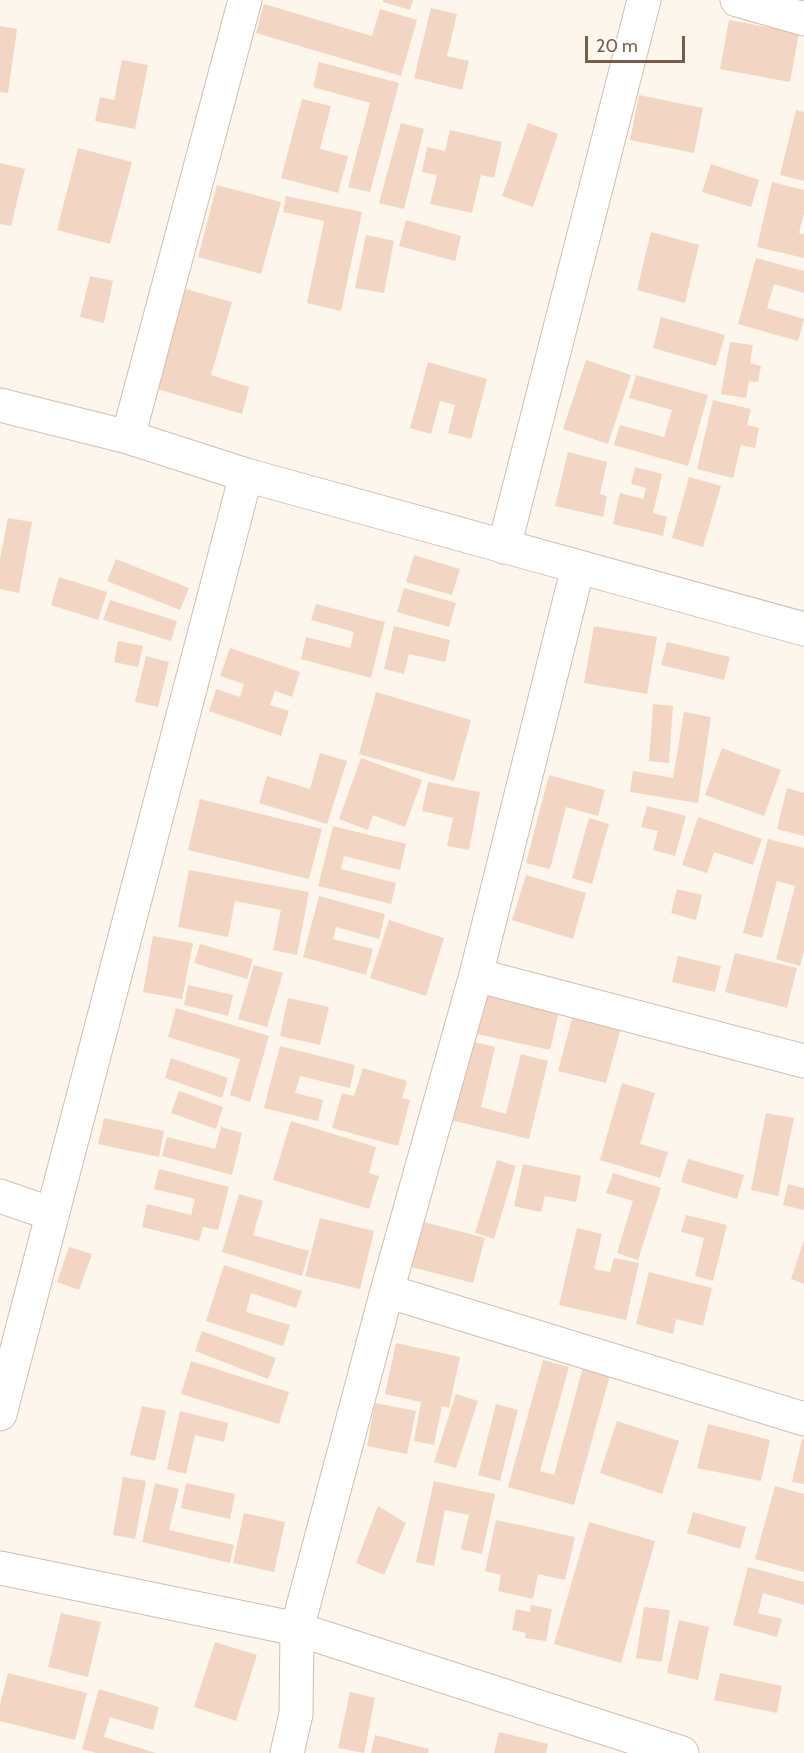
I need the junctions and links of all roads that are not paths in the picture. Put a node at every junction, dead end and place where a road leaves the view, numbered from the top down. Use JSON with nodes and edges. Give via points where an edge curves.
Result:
{"nodes":[{"id":1,"x":245,"y":0,"type":"edge"},
{"id":2,"x":644,"y":0,"type":"edge"},
{"id":3,"x":736,"y":0,"type":"edge"},
{"id":4,"x":804,"y":19,"type":"edge"},
{"id":5,"x":0,"y":405,"type":"edge"},
{"id":6,"x":128,"y":436,"type":"junction"},
{"id":7,"x":246,"y":475,"type":"junction"},
{"id":8,"x":504,"y":547,"type":"junction"},
{"id":9,"x":578,"y":567,"type":"junction"},
{"id":10,"x":804,"y":630,"type":"edge"},
{"id":11,"x":476,"y":975,"type":"junction"},
{"id":12,"x":804,"y":1061,"type":"edge"},
{"id":13,"x":0,"y":1196,"type":"edge"},
{"id":14,"x":52,"y":1214,"type":"junction"},
{"id":15,"x":387,"y":1292,"type":"junction"},
{"id":16,"x":0,"y":1414,"type":"edge"},
{"id":17,"x":804,"y":1419,"type":"edge"},
{"id":18,"x":0,"y":1568,"type":"edge"},
{"id":19,"x":297,"y":1629,"type":"junction"},
{"id":20,"x":287,"y":1753,"type":"edge"},
{"id":21,"x":681,"y":1753,"type":"edge"}],
"edges":[{"from":1,"to":6,"type":"street"},
{"from":2,"to":8,"type":"street"},
{"from":3,"to":4,"type":"street"},
{"from":5,"to":6,"type":"street"},
{"from":6,"to":7,"type":"street"},
{"from":7,"to":8,"type":"street"},
{"from":7,"to":14,"type":"street"},
{"from":8,"to":9,"type":"street"},
{"from":9,"to":10,"type":"street"},
{"from":9,"to":11,"type":"street"},
{"from":11,"to":12,"type":"street"},
{"from":11,"to":15,"type":"street"},
{"from":13,"to":14,"type":"street"},
{"from":14,"to":16,"type":"street"},
{"from":15,"to":17,"type":"street"},
{"from":15,"to":19,"type":"street"},
{"from":18,"to":19,"type":"street"},
{"from":19,"to":20,"type":"street","via":[[296,1714]]},
{"from":19,"to":21,"type":"street"}]}
